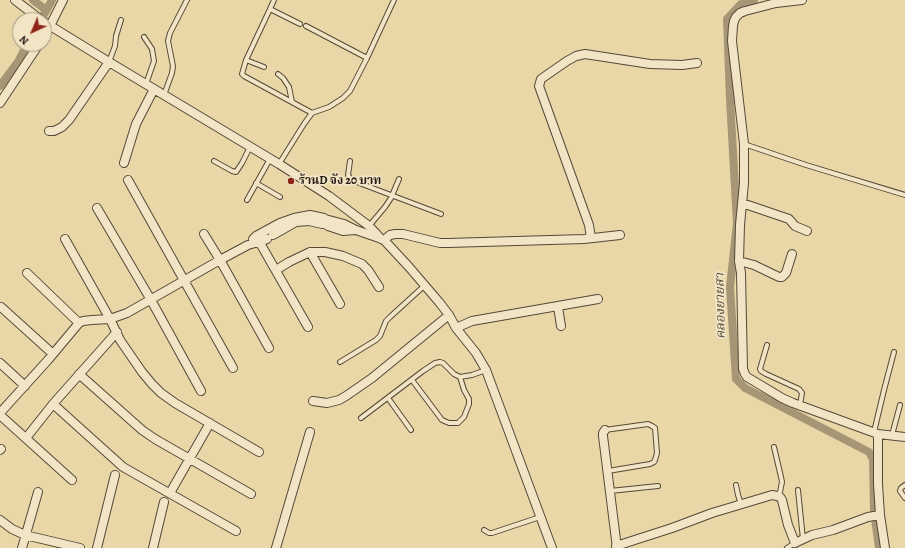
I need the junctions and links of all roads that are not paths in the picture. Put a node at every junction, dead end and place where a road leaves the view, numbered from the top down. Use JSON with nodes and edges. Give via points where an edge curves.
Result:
{"nodes":[{"id":1,"x":15,"y":0,"type":"edge"},
{"id":2,"x":63,"y":0,"type":"edge"},
{"id":3,"x":187,"y":0,"type":"edge"},
{"id":4,"x":274,"y":0,"type":"edge"},
{"id":5,"x":394,"y":0,"type":"edge"},
{"id":6,"x":802,"y":0,"type":"edge"},
{"id":7,"x":270,"y":9,"type":"junction"},
{"id":8,"x":31,"y":12,"type":"edge"},
{"id":9,"x":52,"y":13,"type":"edge"},
{"id":10,"x":121,"y":20,"type":"dead end"},
{"id":11,"x":300,"y":24,"type":"dead end"},
{"id":12,"x":306,"y":26,"type":"dead end"},
{"id":13,"x":52,"y":27,"type":"edge"},
{"id":14,"x":144,"y":37,"type":"dead end"},
{"id":15,"x":34,"y":52,"type":"edge"},
{"id":16,"x":366,"y":58,"type":"junction"},
{"id":17,"x":246,"y":60,"type":"junction"},
{"id":18,"x":109,"y":62,"type":"junction"},
{"id":19,"x":697,"y":63,"type":"dead end"},
{"id":20,"x":264,"y":67,"type":"dead end"},
{"id":21,"x":278,"y":74,"type":"dead end"},
{"id":22,"x":146,"y":84,"type":"junction"},
{"id":23,"x":154,"y":89,"type":"junction"},
{"id":24,"x":163,"y":95,"type":"junction"},
{"id":25,"x":292,"y":102,"type":"junction"},
{"id":26,"x":0,"y":104,"type":"edge"},
{"id":27,"x":312,"y":113,"type":"junction"},
{"id":28,"x":49,"y":132,"type":"dead end"},
{"id":29,"x":744,"y":144,"type":"junction"},
{"id":30,"x":250,"y":147,"type":"junction"},
{"id":31,"x":270,"y":159,"type":"junction"},
{"id":32,"x":214,"y":161,"type":"dead end"},
{"id":33,"x":350,"y":161,"type":"dead end"},
{"id":34,"x":124,"y":163,"type":"dead end"},
{"id":35,"x":279,"y":164,"type":"junction"},
{"id":36,"x":399,"y":179,"type":"dead end"},
{"id":37,"x":128,"y":180,"type":"dead end"},
{"id":38,"x":256,"y":183,"type":"junction"},
{"id":39,"x":905,"y":195,"type":"edge"},
{"id":40,"x":392,"y":196,"type":"junction"},
{"id":41,"x":280,"y":197,"type":"dead end"},
{"id":42,"x":246,"y":200,"type":"dead end"},
{"id":43,"x":742,"y":203,"type":"junction"},
{"id":44,"x":97,"y":208,"type":"dead end"},
{"id":45,"x":441,"y":214,"type":"dead end"},
{"id":46,"x":295,"y":220,"type":"junction"},
{"id":47,"x":369,"y":226,"type":"junction"},
{"id":48,"x":807,"y":231,"type":"dead end"},
{"id":49,"x":204,"y":234,"type":"dead end"},
{"id":50,"x":620,"y":235,"type":"dead end"},
{"id":51,"x":264,"y":238,"type":"junction"},
{"id":52,"x":591,"y":238,"type":"junction"},
{"id":53,"x":65,"y":239,"type":"dead end"},
{"id":54,"x":382,"y":239,"type":"junction"},
{"id":55,"x":310,"y":252,"type":"junction"},
{"id":56,"x":792,"y":254,"type":"dead end"},
{"id":57,"x":220,"y":260,"type":"junction"},
{"id":58,"x":739,"y":261,"type":"junction"},
{"id":59,"x":276,"y":270,"type":"junction"},
{"id":60,"x":27,"y":273,"type":"dead end"},
{"id":61,"x":184,"y":281,"type":"junction"},
{"id":62,"x":425,"y":285,"type":"junction"},
{"id":63,"x":379,"y":287,"type":"dead end"},
{"id":64,"x":598,"y":299,"type":"dead end"},
{"id":65,"x":151,"y":300,"type":"junction"},
{"id":66,"x":340,"y":304,"type":"dead end"},
{"id":67,"x":1,"y":307,"type":"edge"},
{"id":68,"x":558,"y":307,"type":"junction"},
{"id":69,"x":449,"y":315,"type":"junction"},
{"id":70,"x":110,"y":319,"type":"junction"},
{"id":71,"x":79,"y":323,"type":"junction"},
{"id":72,"x":561,"y":326,"type":"dead end"},
{"id":73,"x":308,"y":327,"type":"dead end"},
{"id":74,"x":456,"y":328,"type":"junction"},
{"id":75,"x":117,"y":332,"type":"junction"},
{"id":76,"x":767,"y":345,"type":"dead end"},
{"id":77,"x":269,"y":348,"type":"dead end"},
{"id":78,"x":894,"y":352,"type":"dead end"},
{"id":79,"x":53,"y":354,"type":"junction"},
{"id":80,"x":340,"y":362,"type":"dead end"},
{"id":81,"x":0,"y":363,"type":"edge"},
{"id":82,"x":233,"y":368,"type":"dead end"},
{"id":83,"x":486,"y":370,"type":"junction"},
{"id":84,"x":79,"y":374,"type":"junction"},
{"id":85,"x":460,"y":377,"type":"junction"},
{"id":86,"x":412,"y":380,"type":"junction"},
{"id":87,"x":25,"y":386,"type":"junction"},
{"id":88,"x":201,"y":391,"type":"dead end"},
{"id":89,"x":388,"y":398,"type":"junction"},
{"id":90,"x":313,"y":401,"type":"dead end"},
{"id":91,"x":52,"y":404,"type":"junction"},
{"id":92,"x":900,"y":405,"type":"dead end"},
{"id":93,"x":800,"y":406,"type":"junction"},
{"id":94,"x":0,"y":414,"type":"edge"},
{"id":95,"x":361,"y":418,"type":"dead end"},
{"id":96,"x":210,"y":423,"type":"junction"},
{"id":97,"x":411,"y":430,"type":"dead end"},
{"id":98,"x":605,"y":430,"type":"joint"},
{"id":99,"x":310,"y":432,"type":"dead end"},
{"id":100,"x":876,"y":433,"type":"junction"},
{"id":101,"x":892,"y":436,"type":"junction"},
{"id":102,"x":905,"y":437,"type":"edge"},
{"id":103,"x":26,"y":438,"type":"junction"},
{"id":104,"x":774,"y":447,"type":"dead end"},
{"id":105,"x":259,"y":452,"type":"dead end"},
{"id":106,"x":189,"y":458,"type":"junction"},
{"id":107,"x":607,"y":471,"type":"junction"},
{"id":108,"x":115,"y":475,"type":"dead end"},
{"id":109,"x":72,"y":480,"type":"dead end"},
{"id":110,"x":736,"y":485,"type":"dead end"},
{"id":111,"x":905,"y":485,"type":"edge"},
{"id":112,"x":658,"y":486,"type":"dead end"},
{"id":113,"x":798,"y":490,"type":"dead end"},
{"id":114,"x":610,"y":491,"type":"junction"},
{"id":115,"x":38,"y":492,"type":"dead end"},
{"id":116,"x":170,"y":493,"type":"junction"},
{"id":117,"x":251,"y":494,"type":"dead end"},
{"id":118,"x":777,"y":496,"type":"junction"},
{"id":119,"x":905,"y":498,"type":"edge"},
{"id":120,"x":164,"y":502,"type":"dead end"},
{"id":121,"x":740,"y":504,"type":"junction"},
{"id":122,"x":879,"y":516,"type":"junction"},
{"id":123,"x":541,"y":517,"type":"junction"},
{"id":124,"x":0,"y":520,"type":"edge"},
{"id":125,"x":484,"y":530,"type":"dead end"},
{"id":126,"x":236,"y":531,"type":"dead end"},
{"id":127,"x":25,"y":535,"type":"junction"},
{"id":128,"x":803,"y":539,"type":"junction"},
{"id":129,"x":794,"y":543,"type":"junction"},
{"id":130,"x":617,"y":547,"type":"edge"},
{"id":131,"x":22,"y":548,"type":"edge"},
{"id":132,"x":80,"y":548,"type":"edge"},
{"id":133,"x":97,"y":548,"type":"edge"},
{"id":134,"x":153,"y":548,"type":"edge"},
{"id":135,"x":276,"y":548,"type":"edge"},
{"id":136,"x":552,"y":548,"type":"edge"},
{"id":137,"x":787,"y":548,"type":"edge"},
{"id":138,"x":885,"y":548,"type":"edge"}],
"edges":[{"from":1,"to":8,"type":"street"},
{"from":2,"to":9,"type":"street"},
{"from":3,"to":24,"type":"lane","via":[[170,32],[168,41],[173,66]]},
{"from":4,"to":7,"type":"lane"},
{"from":5,"to":16,"type":"lane"},
{"from":6,"to":29,"type":"street","via":[[745,11],[734,20],[732,40]]},
{"from":7,"to":11,"type":"lane"},
{"from":7,"to":17,"type":"lane"},
{"from":10,"to":18,"type":"lane"},
{"from":12,"to":16,"type":"lane"},
{"from":13,"to":18,"type":"street"},
{"from":14,"to":22,"type":"lane","via":[[152,49],[154,61]]},
{"from":15,"to":26,"type":"street"},
{"from":16,"to":27,"type":"lane","via":[[347,95],[329,107]]},
{"from":17,"to":20,"type":"lane"},
{"from":17,"to":25,"type":"lane","via":[[242,72],[244,76]]},
{"from":18,"to":22,"type":"street"},
{"from":18,"to":28,"type":"street","via":[[69,120],[62,127]]},
{"from":19,"to":52,"type":"street","via":[[650,64],[585,54],[567,61],[541,79],[539,86],[589,225]]},
{"from":21,"to":25,"type":"lane","via":[[289,87]]},
{"from":22,"to":23,"type":"street"},
{"from":23,"to":24,"type":"street"},
{"from":23,"to":34,"type":"street","via":[[136,124]]},
{"from":24,"to":30,"type":"street"},
{"from":25,"to":27,"type":"lane"},
{"from":27,"to":35,"type":"lane"},
{"from":29,"to":39,"type":"lane"},
{"from":29,"to":43,"type":"street"},
{"from":30,"to":31,"type":"street"},
{"from":30,"to":32,"type":"lane","via":[[236,172]]},
{"from":31,"to":35,"type":"street"},
{"from":31,"to":38,"type":"lane"},
{"from":33,"to":40,"type":"lane","via":[[350,178]]},
{"from":35,"to":47,"type":"street","via":[[329,196]]},
{"from":36,"to":40,"type":"lane"},
{"from":37,"to":61,"type":"street"},
{"from":38,"to":41,"type":"lane"},
{"from":38,"to":42,"type":"lane"},
{"from":40,"to":45,"type":"lane"},
{"from":40,"to":47,"type":"lane"},
{"from":43,"to":48,"type":"street","via":[[789,219],[795,226]]},
{"from":43,"to":58,"type":"street"},
{"from":44,"to":65,"type":"street"},
{"from":46,"to":51,"type":"street"},
{"from":46,"to":51,"type":"street","via":[[280,223]]},
{"from":46,"to":54,"type":"street","via":[[344,224]]},
{"from":47,"to":54,"type":"street"},
{"from":49,"to":57,"type":"street"},
{"from":50,"to":52,"type":"street"},
{"from":51,"to":57,"type":"street"},
{"from":51,"to":59,"type":"street"},
{"from":52,"to":54,"type":"street","via":[[448,243],[395,234]]},
{"from":53,"to":70,"type":"street"},
{"from":54,"to":62,"type":"street"},
{"from":55,"to":59,"type":"street"},
{"from":55,"to":63,"type":"street","via":[[325,252],[355,260],[368,270]]},
{"from":55,"to":66,"type":"street"},
{"from":56,"to":58,"type":"street","via":[[786,273],[782,277]]},
{"from":57,"to":61,"type":"street"},
{"from":57,"to":77,"type":"street"},
{"from":58,"to":93,"type":"street","via":[[743,369],[747,377]]},
{"from":59,"to":73,"type":"street"},
{"from":60,"to":71,"type":"street"},
{"from":61,"to":65,"type":"street"},
{"from":61,"to":82,"type":"street"},
{"from":62,"to":69,"type":"street"},
{"from":62,"to":80,"type":"lane","via":[[390,316],[376,340]]},
{"from":64,"to":68,"type":"street"},
{"from":65,"to":70,"type":"street"},
{"from":65,"to":88,"type":"street"},
{"from":67,"to":79,"type":"street"},
{"from":68,"to":72,"type":"street"},
{"from":68,"to":74,"type":"street","via":[[472,321]]},
{"from":69,"to":74,"type":"street"},
{"from":69,"to":90,"type":"street","via":[[346,396],[327,403]]},
{"from":70,"to":71,"type":"street"},
{"from":70,"to":75,"type":"street"},
{"from":71,"to":79,"type":"street"},
{"from":74,"to":83,"type":"street"},
{"from":75,"to":84,"type":"street"},
{"from":75,"to":96,"type":"street","via":[[142,372],[161,393]]},
{"from":76,"to":93,"type":"lane","via":[[761,370],[799,389],[802,393]]},
{"from":78,"to":100,"type":"lane"},
{"from":79,"to":87,"type":"street"},
{"from":81,"to":87,"type":"street"},
{"from":83,"to":85,"type":"lane"},
{"from":83,"to":123,"type":"street"},
{"from":84,"to":91,"type":"street"},
{"from":84,"to":106,"type":"street","via":[[142,430]]},
{"from":85,"to":86,"type":"lane","via":[[440,362]]},
{"from":85,"to":86,"type":"lane","via":[[469,404],[464,417],[458,423],[442,420]]},
{"from":86,"to":89,"type":"lane"},
{"from":87,"to":94,"type":"street"},
{"from":89,"to":95,"type":"lane"},
{"from":89,"to":97,"type":"lane"},
{"from":91,"to":103,"type":"street"},
{"from":91,"to":116,"type":"street","via":[[123,467]]},
{"from":92,"to":101,"type":"lane"},
{"from":93,"to":100,"type":"street"},
{"from":94,"to":103,"type":"street"},
{"from":96,"to":105,"type":"street"},
{"from":96,"to":106,"type":"street"},
{"from":98,"to":107,"type":"street","via":[[602,436]]},
{"from":98,"to":107,"type":"lane","via":[[648,424],[655,428],[654,462]]},
{"from":99,"to":135,"type":"street"},
{"from":100,"to":101,"type":"street"},
{"from":100,"to":122,"type":"street"},
{"from":101,"to":102,"type":"street"},
{"from":103,"to":109,"type":"street"},
{"from":104,"to":118,"type":"lane","via":[[782,482]]},
{"from":106,"to":116,"type":"street"},
{"from":106,"to":117,"type":"street"},
{"from":107,"to":114,"type":"street"},
{"from":108,"to":133,"type":"street"},
{"from":110,"to":121,"type":"lane"},
{"from":111,"to":119,"type":"lane","via":[[900,491]]},
{"from":112,"to":114,"type":"lane"},
{"from":113,"to":128,"type":"lane"},
{"from":114,"to":130,"type":"street"},
{"from":115,"to":127,"type":"street"},
{"from":116,"to":126,"type":"street"},
{"from":118,"to":121,"type":"street","via":[[772,495]]},
{"from":118,"to":129,"type":"street","via":[[782,500]]},
{"from":120,"to":134,"type":"street"},
{"from":121,"to":130,"type":"street"},
{"from":122,"to":128,"type":"street"},
{"from":122,"to":138,"type":"street"},
{"from":123,"to":125,"type":"lane","via":[[492,533]]},
{"from":123,"to":136,"type":"street"},
{"from":124,"to":127,"type":"street"},
{"from":127,"to":131,"type":"street"},
{"from":127,"to":132,"type":"street"},
{"from":128,"to":129,"type":"street"},
{"from":129,"to":137,"type":"lane"}]}
